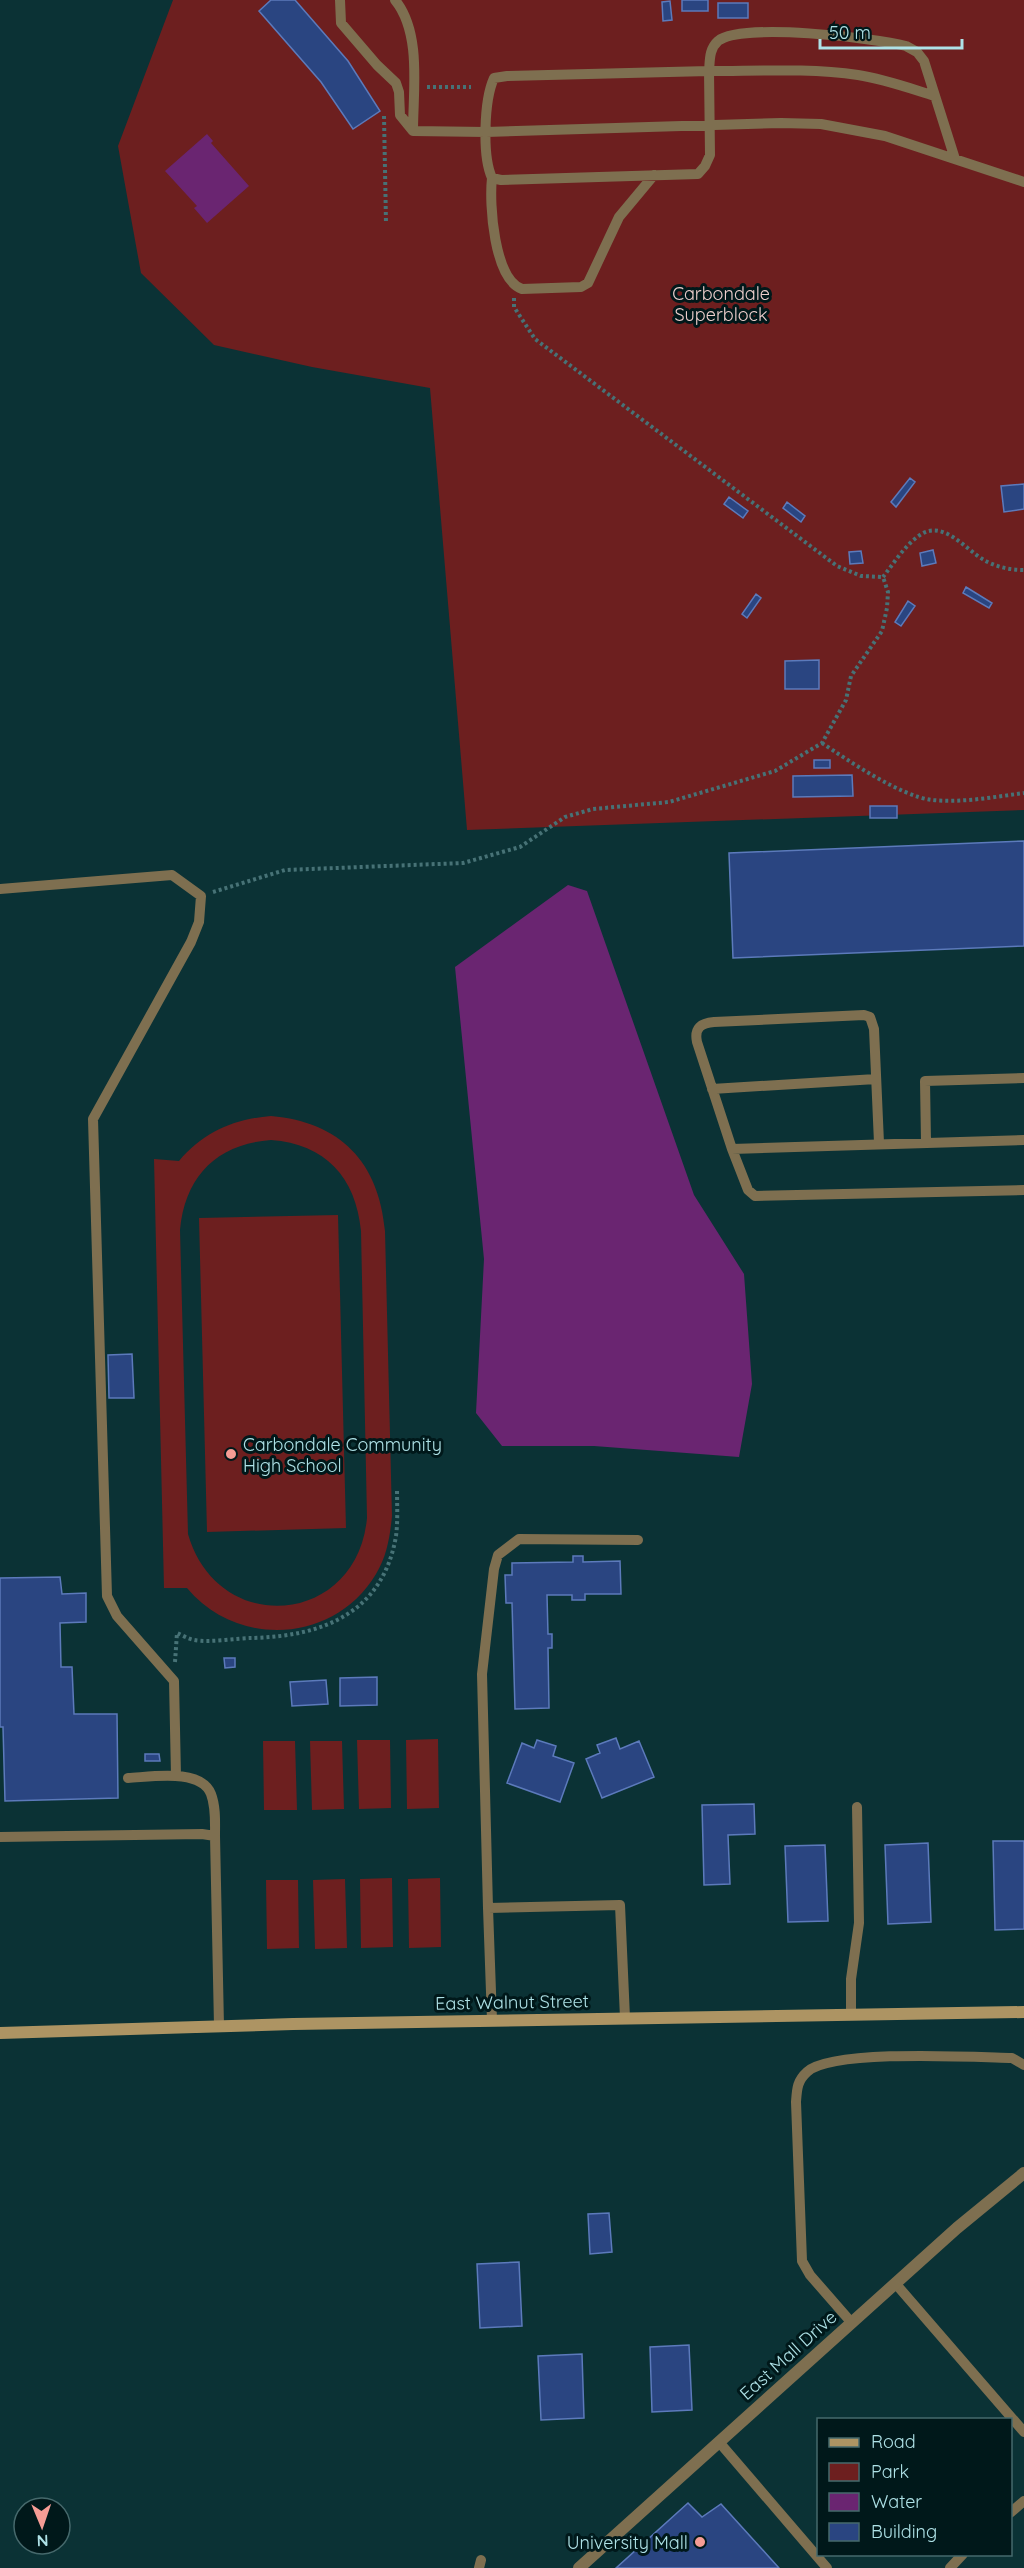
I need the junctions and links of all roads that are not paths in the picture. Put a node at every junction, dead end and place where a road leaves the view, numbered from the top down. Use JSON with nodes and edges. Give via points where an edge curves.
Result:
{"nodes":[{"id":1,"x":340,"y":0,"type":"edge"},
{"id":2,"x":395,"y":0,"type":"edge"},
{"id":3,"x":709,"y":71,"type":"junction"},
{"id":4,"x":934,"y":96,"type":"junction"},
{"id":5,"x":710,"y":125,"type":"junction"},
{"id":6,"x":413,"y":131,"type":"junction"},
{"id":7,"x":486,"y":132,"type":"junction"},
{"id":8,"x":955,"y":159,"type":"junction"},
{"id":9,"x":654,"y":175,"type":"junction"},
{"id":10,"x":492,"y":178,"type":"junction"},
{"id":11,"x":1024,"y":182,"type":"edge"},
{"id":12,"x":0,"y":889,"type":"edge"},
{"id":13,"x":1024,"y":1078,"type":"edge"},
{"id":14,"x":876,"y":1079,"type":"junction"},
{"id":15,"x":712,"y":1089,"type":"junction"},
{"id":16,"x":1024,"y":1140,"type":"edge"},
{"id":17,"x":927,"y":1142,"type":"junction"},
{"id":18,"x":879,"y":1143,"type":"junction"},
{"id":19,"x":732,"y":1149,"type":"junction"},
{"id":20,"x":1024,"y":1190,"type":"edge"},
{"id":21,"x":638,"y":1540,"type":"dead end"},
{"id":22,"x":176,"y":1776,"type":"junction"},
{"id":23,"x":128,"y":1778,"type":"dead end"},
{"id":24,"x":857,"y":1807,"type":"dead end"},
{"id":25,"x":215,"y":1836,"type":"junction"},
{"id":26,"x":0,"y":1837,"type":"edge"},
{"id":27,"x":488,"y":1908,"type":"junction"},
{"id":28,"x":1024,"y":2012,"type":"edge"},
{"id":29,"x":851,"y":2014,"type":"junction"},
{"id":30,"x":625,"y":2018,"type":"junction"},
{"id":31,"x":492,"y":2020,"type":"junction"},
{"id":32,"x":219,"y":2026,"type":"junction"},
{"id":33,"x":0,"y":2033,"type":"edge"},
{"id":34,"x":1024,"y":2065,"type":"edge"},
{"id":35,"x":1024,"y":2173,"type":"edge"},
{"id":36,"x":896,"y":2283,"type":"junction"},
{"id":37,"x":852,"y":2322,"type":"junction"},
{"id":38,"x":1012,"y":2418,"type":"edge"},
{"id":39,"x":1012,"y":2418,"type":"edge"},
{"id":40,"x":1024,"y":2432,"type":"edge"},
{"id":41,"x":719,"y":2442,"type":"junction"},
{"id":42,"x":1024,"y":2501,"type":"edge"},
{"id":43,"x":1012,"y":2512,"type":"edge"},
{"id":44,"x":961,"y":2556,"type":"edge"},
{"id":45,"x":579,"y":2568,"type":"edge"},
{"id":46,"x":827,"y":2568,"type":"edge"},
{"id":47,"x":950,"y":2568,"type":"edge"}],
"edges":[{"from":1,"to":6,"type":"lane","via":[[341,23],[396,83],[400,115]]},
{"from":2,"to":6,"type":"lane","via":[[411,33]]},
{"from":3,"to":4,"type":"lane","via":[[794,70],[857,75]]},
{"from":3,"to":4,"type":"lane","via":[[711,50],[728,36],[847,36],[894,43],[917,51],[924,61]]},
{"from":3,"to":5,"type":"lane"},
{"from":3,"to":7,"type":"lane","via":[[494,78],[489,89]]},
{"from":4,"to":8,"type":"lane"},
{"from":5,"to":7,"type":"lane"},
{"from":5,"to":8,"type":"lane","via":[[782,123],[849,128]]},
{"from":5,"to":9,"type":"lane","via":[[710,154],[698,174]]},
{"from":6,"to":7,"type":"lane"},
{"from":7,"to":10,"type":"lane","via":[[487,167]]},
{"from":8,"to":11,"type":"lane"},
{"from":9,"to":10,"type":"lane"},
{"from":9,"to":10,"type":"lane","via":[[619,217],[588,283],[580,287],[522,289],[507,279],[496,242]]},
{"from":12,"to":22,"type":"lane","via":[[172,875],[201,896],[199,922],[191,942],[93,1119],[107,1596],[117,1616],[174,1681]]},
{"from":13,"to":17,"type":"lane","via":[[925,1081]]},
{"from":14,"to":15,"type":"lane"},
{"from":14,"to":15,"type":"lane","via":[[873,1021],[864,1015],[714,1022],[704,1023],[695,1034]]},
{"from":14,"to":18,"type":"lane"},
{"from":15,"to":19,"type":"lane"},
{"from":16,"to":17,"type":"lane"},
{"from":17,"to":18,"type":"lane"},
{"from":18,"to":19,"type":"lane"},
{"from":19,"to":20,"type":"lane","via":[[748,1190],[755,1196]]},
{"from":21,"to":27,"type":"lane","via":[[519,1539],[498,1555],[482,1674]]},
{"from":22,"to":23,"type":"lane"},
{"from":22,"to":25,"type":"lane","via":[[198,1779],[210,1791]]},
{"from":24,"to":29,"type":"lane","via":[[859,1923],[851,1979]]},
{"from":25,"to":26,"type":"lane"},
{"from":25,"to":32,"type":"lane"},
{"from":27,"to":30,"type":"lane","via":[[620,1905]]},
{"from":27,"to":31,"type":"lane"},
{"from":28,"to":29,"type":"street","name":"East Walnut Street"},
{"from":29,"to":30,"type":"street","name":"East Walnut Street"},
{"from":30,"to":31,"type":"street","name":"East Walnut Street"},
{"from":31,"to":32,"type":"street","name":"East Walnut Street"},
{"from":32,"to":33,"type":"street","name":"East Walnut Street"},
{"from":34,"to":37,"type":"lane","via":[[1012,2058],[862,2057],[823,2063],[808,2071],[798,2083],[802,2261]]},
{"from":35,"to":36,"type":"street","name":"East Mall Drive"},
{"from":36,"to":37,"type":"street","name":"East Mall Drive"},
{"from":36,"to":39,"type":"lane"},
{"from":37,"to":41,"type":"street","name":"East Mall Drive"},
{"from":38,"to":40,"type":"lane"},
{"from":41,"to":45,"type":"street","name":"East Mall Drive"},
{"from":41,"to":46,"type":"lane"},
{"from":42,"to":43,"type":"lane"},
{"from":44,"to":47,"type":"lane"}]}
